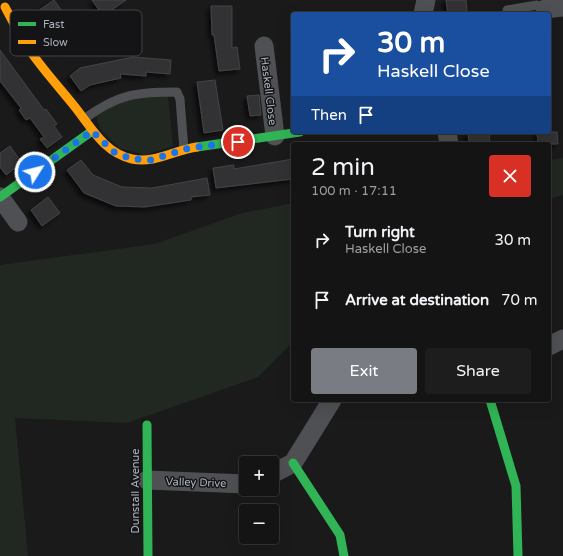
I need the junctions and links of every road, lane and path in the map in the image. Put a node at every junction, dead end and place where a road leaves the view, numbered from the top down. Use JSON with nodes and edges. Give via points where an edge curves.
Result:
{"nodes":[{"id":1,"x":426,"y":0,"type":"edge"},
{"id":2,"x":554,"y":8,"type":"edge"},
{"id":3,"x":507,"y":10,"type":"dead end"},
{"id":4,"x":423,"y":12,"type":"edge"},
{"id":5,"x":263,"y":43,"type":"dead end"},
{"id":6,"x":34,"y":56,"type":"edge"},
{"id":7,"x":84,"y":119,"type":"junction"},
{"id":8,"x":92,"y":131,"type":"junction"},
{"id":9,"x":291,"y":133,"type":"edge"},
{"id":10,"x":275,"y":136,"type":"junction"},
{"id":11,"x":184,"y":150,"type":"junction"},
{"id":12,"x":0,"y":197,"type":"edge"},
{"id":13,"x":18,"y":222,"type":"dead end"},
{"id":14,"x":563,"y":339,"type":"edge"},
{"id":15,"x":551,"y":345,"type":"edge"},
{"id":16,"x":331,"y":402,"type":"edge"},
{"id":17,"x":491,"y":402,"type":"edge"},
{"id":18,"x":147,"y":425,"type":"dead end"},
{"id":19,"x":293,"y":463,"type":"junction"},
{"id":20,"x":279,"y":470,"type":"edge"},
{"id":21,"x":147,"y":480,"type":"junction"},
{"id":22,"x":239,"y":484,"type":"edge"},
{"id":23,"x":148,"y":556,"type":"edge"},
{"id":24,"x":344,"y":556,"type":"edge"},
{"id":25,"x":518,"y":556,"type":"edge"}],
"edges":[{"from":1,"to":4,"type":"street"},
{"from":2,"to":3,"type":"lane","via":[[537,5]]},
{"from":5,"to":10,"type":"street","name":"Haskell Close"},
{"from":6,"to":7,"type":"street","name":"Haskell Close"},
{"from":7,"to":8,"type":"street","name":"Haskell Close"},
{"from":7,"to":11,"type":"lane","via":[[101,106],[119,98],[134,94],[177,92],[180,99]]},
{"from":8,"to":11,"type":"street","name":"Haskell Close","via":[[114,152],[132,159],[151,160]]},
{"from":8,"to":12,"type":"street"},
{"from":9,"to":10,"type":"street","name":"Haskell Close"},
{"from":10,"to":11,"type":"street","name":"Haskell Close","via":[[208,144]]},
{"from":12,"to":13,"type":"street"},
{"from":14,"to":15,"type":"street"},
{"from":16,"to":19,"type":"street"},
{"from":17,"to":25,"type":"street","via":[[516,486]]},
{"from":18,"to":21,"type":"street","name":"Dunstall Avenue"},
{"from":19,"to":20,"type":"street"},
{"from":19,"to":24,"type":"street","via":[[340,535]]},
{"from":21,"to":22,"type":"street","name":"Valley Drive"},
{"from":21,"to":23,"type":"street","name":"Dunstall Avenue"}]}
